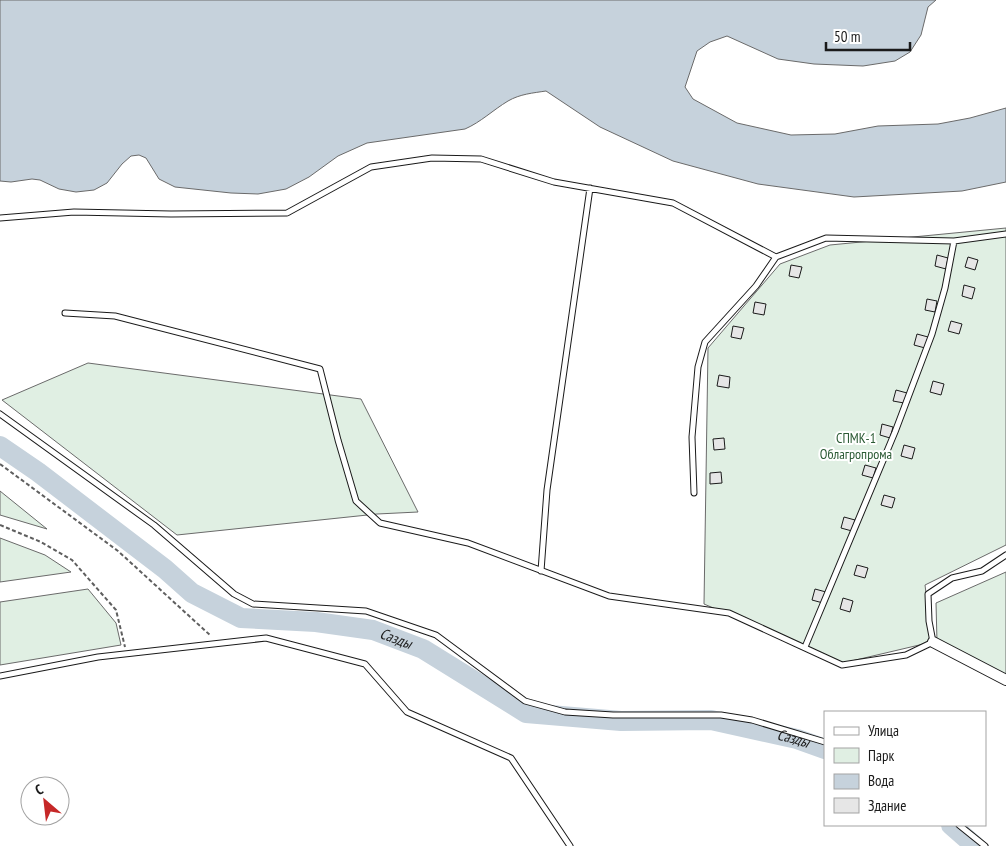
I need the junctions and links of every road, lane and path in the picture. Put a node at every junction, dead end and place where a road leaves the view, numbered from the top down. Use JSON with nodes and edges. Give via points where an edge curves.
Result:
{"nodes":[{"id":1,"x":590,"y":188,"type":"junction"},
{"id":2,"x":0,"y":218,"type":"edge"},
{"id":3,"x":1006,"y":234,"type":"edge"},
{"id":4,"x":954,"y":241,"type":"junction"},
{"id":5,"x":776,"y":257,"type":"junction"},
{"id":6,"x":65,"y":313,"type":"dead end"},
{"id":7,"x":0,"y":414,"type":"edge"},
{"id":8,"x":0,"y":464,"type":"edge"},
{"id":9,"x":694,"y":493,"type":"dead end"},
{"id":10,"x":0,"y":525,"type":"edge"},
{"id":11,"x":1006,"y":555,"type":"edge"},
{"id":12,"x":541,"y":571,"type":"junction"},
{"id":13,"x":933,"y":642,"type":"junction"},
{"id":14,"x":218,"y":644,"type":"junction"},
{"id":15,"x":805,"y":647,"type":"junction"},
{"id":16,"x":127,"y":654,"type":"junction"},
{"id":17,"x":0,"y":676,"type":"edge"},
{"id":18,"x":1006,"y":680,"type":"edge"},
{"id":19,"x":824,"y":742,"type":"edge"},
{"id":20,"x":960,"y":826,"type":"edge"},
{"id":21,"x":570,"y":846,"type":"edge"},
{"id":22,"x":985,"y":846,"type":"edge"}],
"edges":[{"from":1,"to":2,"type":"lane","via":[[554,182],[481,159],[432,158],[371,167],[287,213],[74,212]]},
{"from":1,"to":5,"type":"lane","via":[[673,203]]},
{"from":1,"to":12,"type":"lane","via":[[547,490]]},
{"from":3,"to":4,"type":"lane"},
{"from":4,"to":5,"type":"lane","via":[[826,238]]},
{"from":4,"to":15,"type":"lane","via":[[932,334],[895,432]]},
{"from":5,"to":9,"type":"lane","via":[[756,286],[705,342],[698,367],[692,437]]},
{"from":6,"to":12,"type":"lane","via":[[115,316],[320,369],[356,500],[380,522],[468,543]]},
{"from":7,"to":19,"type":"lane","via":[[154,525],[234,594],[253,604],[366,611],[436,635],[525,701],[564,712],[722,715],[752,720]]},
{"from":8,"to":14,"type":"path","via":[[118,550]]},
{"from":10,"to":16,"type":"path","via":[[41,542],[72,560],[116,610]]},
{"from":11,"to":13,"type":"lane","via":[[982,571],[952,578],[928,594]]},
{"from":12,"to":15,"type":"lane","via":[[609,596],[729,612]]},
{"from":13,"to":15,"type":"lane","via":[[906,655],[842,665]]},
{"from":13,"to":18,"type":"street"},
{"from":14,"to":16,"type":"lane"},
{"from":14,"to":21,"type":"lane","via":[[266,638],[365,664],[407,712],[512,758]]},
{"from":16,"to":17,"type":"lane"},
{"from":20,"to":22,"type":"lane"}]}
